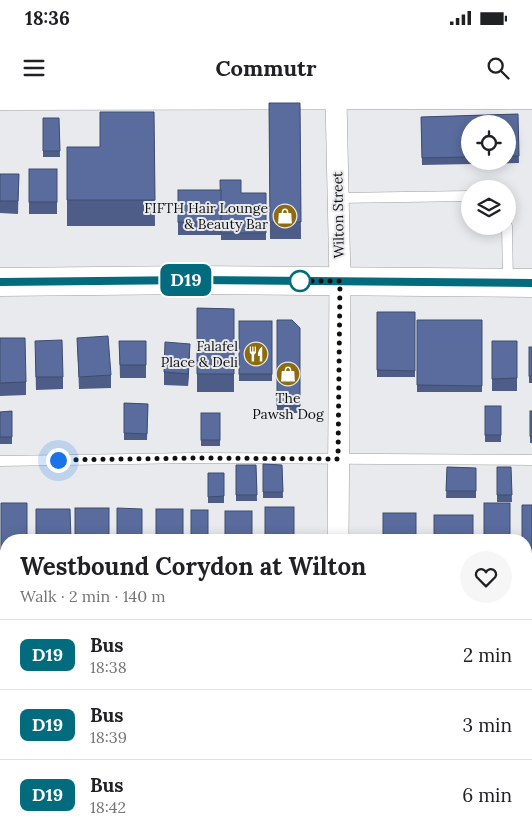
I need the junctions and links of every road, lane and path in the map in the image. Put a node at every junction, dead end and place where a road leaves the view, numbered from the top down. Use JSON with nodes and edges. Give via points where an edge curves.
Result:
{"nodes":[{"id":1,"x":336,"y":102,"type":"edge"},
{"id":2,"x":532,"y":104,"type":"edge"},
{"id":3,"x":0,"y":105,"type":"edge"},
{"id":4,"x":461,"y":196,"type":"edge"},
{"id":5,"x":338,"y":198,"type":"junction"},
{"id":6,"x":509,"y":235,"type":"edge"},
{"id":7,"x":340,"y":281,"type":"junction"},
{"id":8,"x":0,"y":282,"type":"edge"},
{"id":9,"x":520,"y":283,"type":"edge"},
{"id":10,"x":338,"y":459,"type":"junction"},
{"id":11,"x":532,"y":460,"type":"edge"},
{"id":12,"x":0,"y":461,"type":"edge"},
{"id":13,"x":338,"y":534,"type":"edge"}],
"edges":[{"from":1,"to":2,"type":"lane"},
{"from":1,"to":3,"type":"lane"},
{"from":1,"to":5,"type":"street","name":"Wilton Street"},
{"from":4,"to":5,"type":"lane"},
{"from":5,"to":7,"type":"street","name":"Wilton Street"},
{"from":6,"to":9,"type":"lane"},
{"from":7,"to":8,"type":"main road"},
{"from":7,"to":9,"type":"main road"},
{"from":7,"to":10,"type":"street","name":"Wilton Street"},
{"from":10,"to":11,"type":"lane"},
{"from":10,"to":12,"type":"lane"},
{"from":10,"to":13,"type":"street","name":"Wilton Street"}]}
